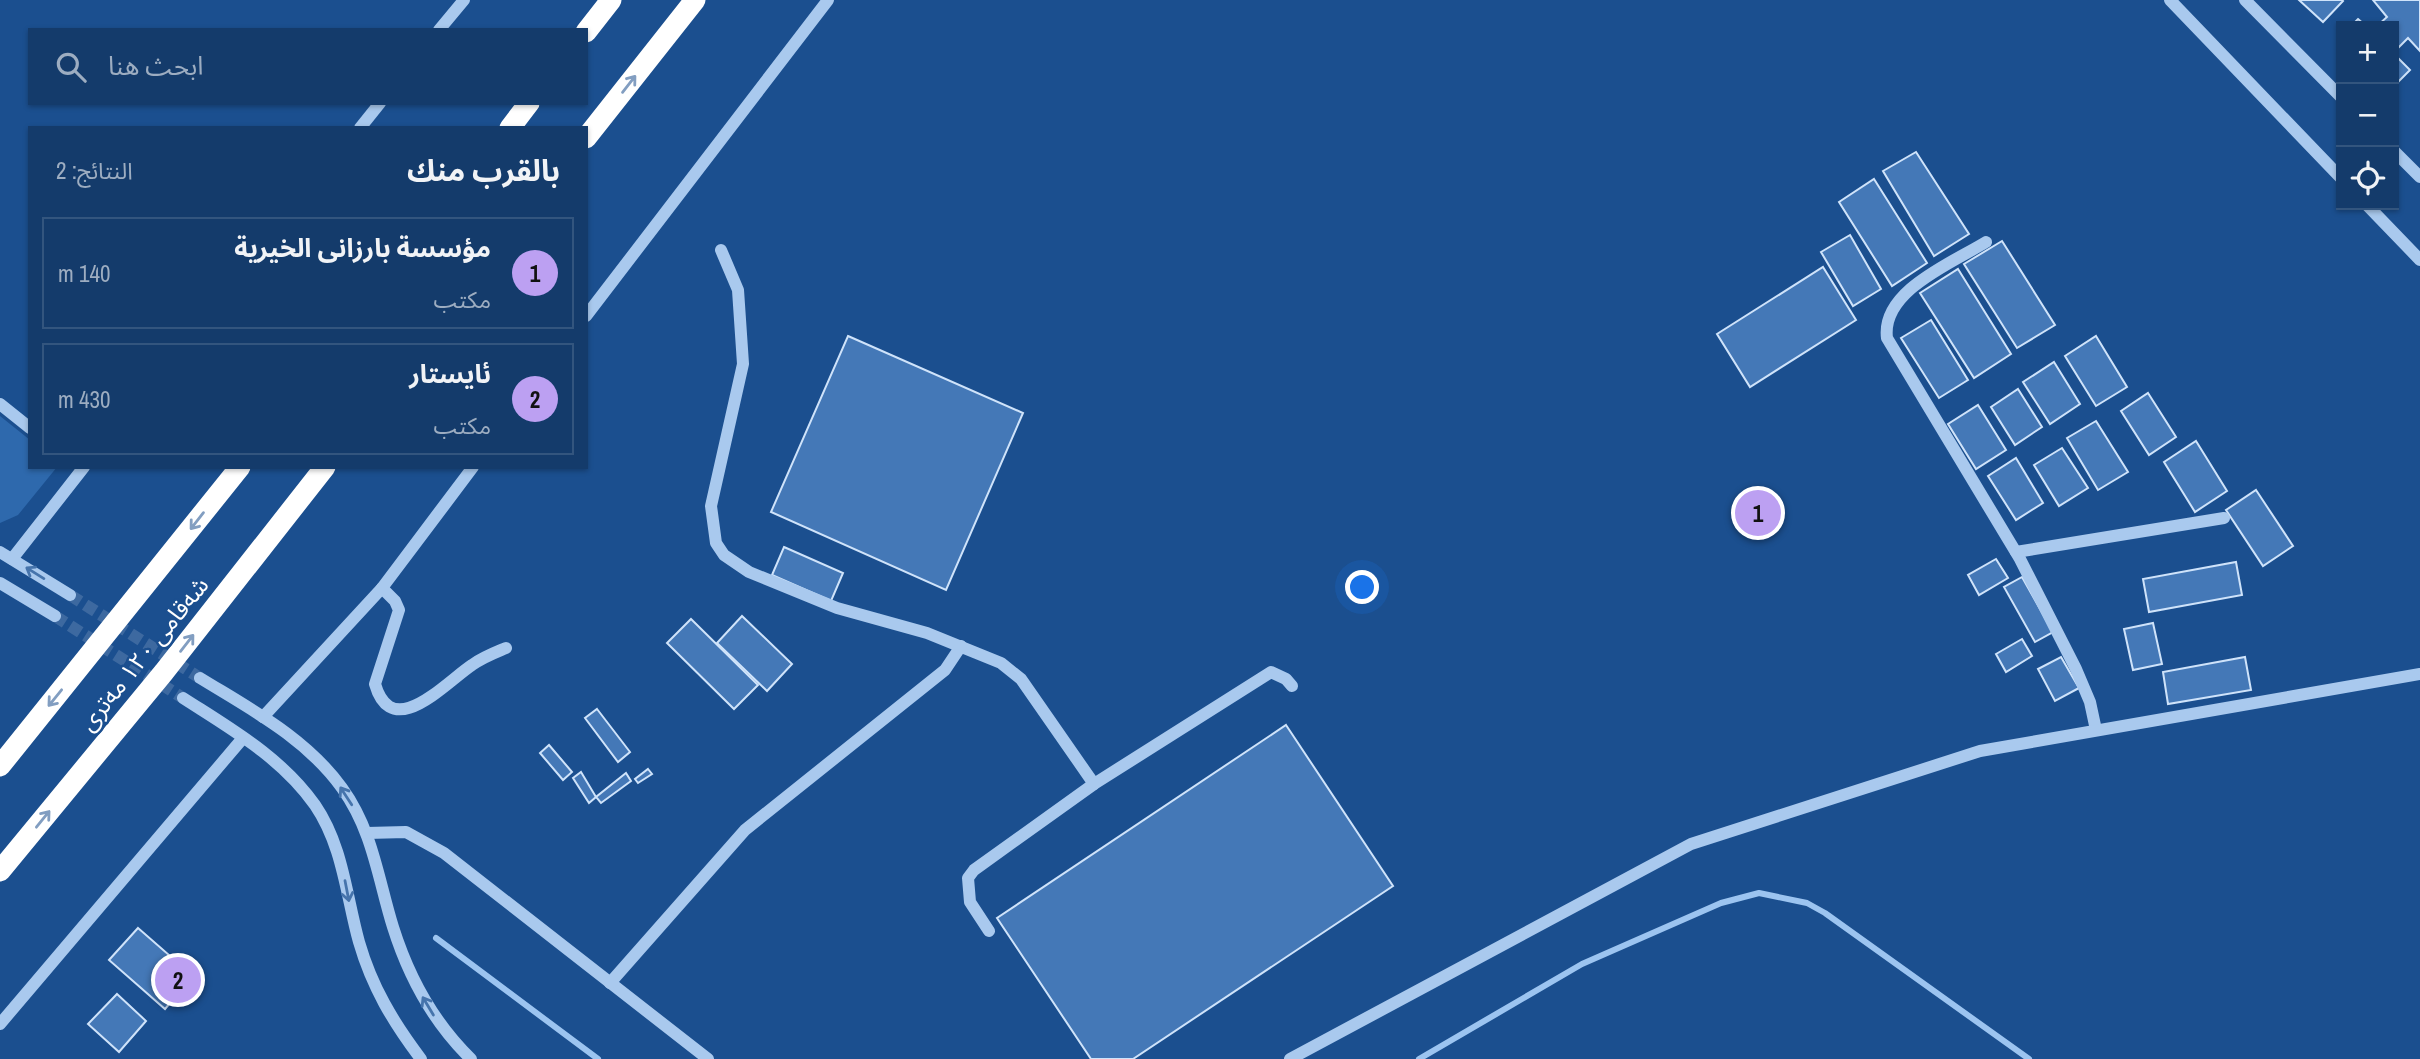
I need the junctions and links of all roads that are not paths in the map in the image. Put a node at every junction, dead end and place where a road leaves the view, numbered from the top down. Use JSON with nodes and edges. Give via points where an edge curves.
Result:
{"nodes":[{"id":1,"x":464,"y":0,"type":"edge"},
{"id":2,"x":611,"y":0,"type":"edge"},
{"id":3,"x":695,"y":0,"type":"edge"},
{"id":4,"x":828,"y":0,"type":"edge"},
{"id":5,"x":2169,"y":0,"type":"edge"},
{"id":6,"x":2245,"y":0,"type":"edge"},
{"id":7,"x":441,"y":28,"type":"edge"},
{"id":8,"x":588,"y":29,"type":"edge"},
{"id":9,"x":2336,"y":92,"type":"edge"},
{"id":10,"x":378,"y":105,"type":"edge"},
{"id":11,"x":527,"y":105,"type":"edge"},
{"id":12,"x":362,"y":126,"type":"edge"},
{"id":13,"x":512,"y":126,"type":"edge"},
{"id":14,"x":588,"y":135,"type":"edge"},
{"id":15,"x":2399,"y":155,"type":"edge"},
{"id":16,"x":2336,"y":173,"type":"edge"},
{"id":17,"x":2420,"y":177,"type":"edge"},
{"id":18,"x":2372,"y":210,"type":"edge"},
{"id":19,"x":1986,"y":242,"type":"dead end"},
{"id":20,"x":721,"y":250,"type":"dead end"},
{"id":21,"x":2420,"y":260,"type":"edge"},
{"id":22,"x":588,"y":313,"type":"edge"},
{"id":23,"x":0,"y":404,"type":"edge"},
{"id":24,"x":28,"y":426,"type":"edge"},
{"id":25,"x":82,"y":469,"type":"edge"},
{"id":26,"x":238,"y":469,"type":"edge"},
{"id":27,"x":324,"y":469,"type":"edge"},
{"id":28,"x":471,"y":469,"type":"edge"},
{"id":29,"x":2224,"y":518,"type":"dead end"},
{"id":30,"x":0,"y":552,"type":"edge"},
{"id":31,"x":2016,"y":552,"type":"junction"},
{"id":32,"x":12,"y":559,"type":"junction"},
{"id":33,"x":0,"y":583,"type":"edge"},
{"id":34,"x":382,"y":588,"type":"junction"},
{"id":35,"x":70,"y":595,"type":"tunnel mouth"},
{"id":36,"x":55,"y":616,"type":"tunnel mouth"},
{"id":37,"x":961,"y":646,"type":"junction"},
{"id":38,"x":506,"y":648,"type":"dead end"},
{"id":39,"x":2420,"y":674,"type":"edge"},
{"id":40,"x":200,"y":678,"type":"tunnel mouth"},
{"id":41,"x":1292,"y":686,"type":"dead end"},
{"id":42,"x":183,"y":698,"type":"tunnel mouth"},
{"id":43,"x":263,"y":717,"type":"junction"},
{"id":44,"x":2096,"y":730,"type":"junction"},
{"id":45,"x":243,"y":738,"type":"junction"},
{"id":46,"x":0,"y":766,"type":"edge"},
{"id":47,"x":1094,"y":784,"type":"junction"},
{"id":48,"x":367,"y":833,"type":"junction"},
{"id":49,"x":0,"y":872,"type":"edge"},
{"id":50,"x":989,"y":930,"type":"dead end"},
{"id":51,"x":610,"y":984,"type":"junction"},
{"id":52,"x":0,"y":1024,"type":"edge"},
{"id":53,"x":421,"y":1059,"type":"edge"},
{"id":54,"x":471,"y":1059,"type":"edge"},
{"id":55,"x":708,"y":1059,"type":"edge"},
{"id":56,"x":1290,"y":1059,"type":"edge"}],
"edges":[{"from":1,"to":7,"type":"street"},
{"from":2,"to":8,"type":"highway"},
{"from":14,"to":3,"type":"highway","one_way":true},
{"from":4,"to":22,"type":"street"},
{"from":5,"to":16,"type":"street"},
{"from":6,"to":9,"type":"street"},
{"from":10,"to":12,"type":"street"},
{"from":11,"to":13,"type":"highway"},
{"from":15,"to":17,"type":"street"},
{"from":18,"to":21,"type":"street"},
{"from":19,"to":31,"type":"street","via":[[1911,289],[1890,310],[1885,324],[1893,352]]},
{"from":20,"to":37,"type":"street","via":[[738,290],[743,363],[711,506],[716,543],[724,555],[749,572],[837,608]]},
{"from":23,"to":24,"type":"street"},
{"from":25,"to":32,"type":"street"},
{"from":26,"to":46,"type":"highway","name":"شەقامی ١٢٠ مەتری","one_way":true},
{"from":49,"to":27,"type":"highway","name":"شەقامی ١٢٠ مەتری","one_way":true},
{"from":28,"to":34,"type":"street"},
{"from":29,"to":31,"type":"street"},
{"from":30,"to":32,"type":"street"},
{"from":31,"to":44,"type":"street","via":[[2076,669]]},
{"from":35,"to":32,"type":"street","one_way":true},
{"from":33,"to":36,"type":"street"},
{"from":34,"to":38,"type":"street","via":[[398,611],[375,684],[385,705],[409,709],[477,661]]},
{"from":34,"to":43,"type":"street"},
{"from":37,"to":47,"type":"street","via":[[1001,663],[1021,679]]},
{"from":37,"to":51,"type":"street","via":[[945,670],[745,830]]},
{"from":39,"to":44,"type":"street"},
{"from":40,"to":43,"type":"street"},
{"from":41,"to":47,"type":"street","via":[[1271,672]]},
{"from":42,"to":45,"type":"street"},
{"from":48,"to":43,"type":"street","one_way":true,"via":[[343,789],[320,761]]},
{"from":44,"to":56,"type":"street","via":[[1980,751],[1691,844]]},
{"from":45,"to":52,"type":"street"},
{"from":45,"to":53,"type":"street","one_way":true,"via":[[288,772],[316,807],[343,868],[375,989]]},
{"from":47,"to":50,"type":"street","via":[[968,878],[970,902]]},
{"from":48,"to":51,"type":"street","via":[[406,832],[444,853]]},
{"from":54,"to":48,"type":"street","one_way":true,"via":[[442,1027],[418,988],[393,927]]},
{"from":51,"to":55,"type":"street"}]}
